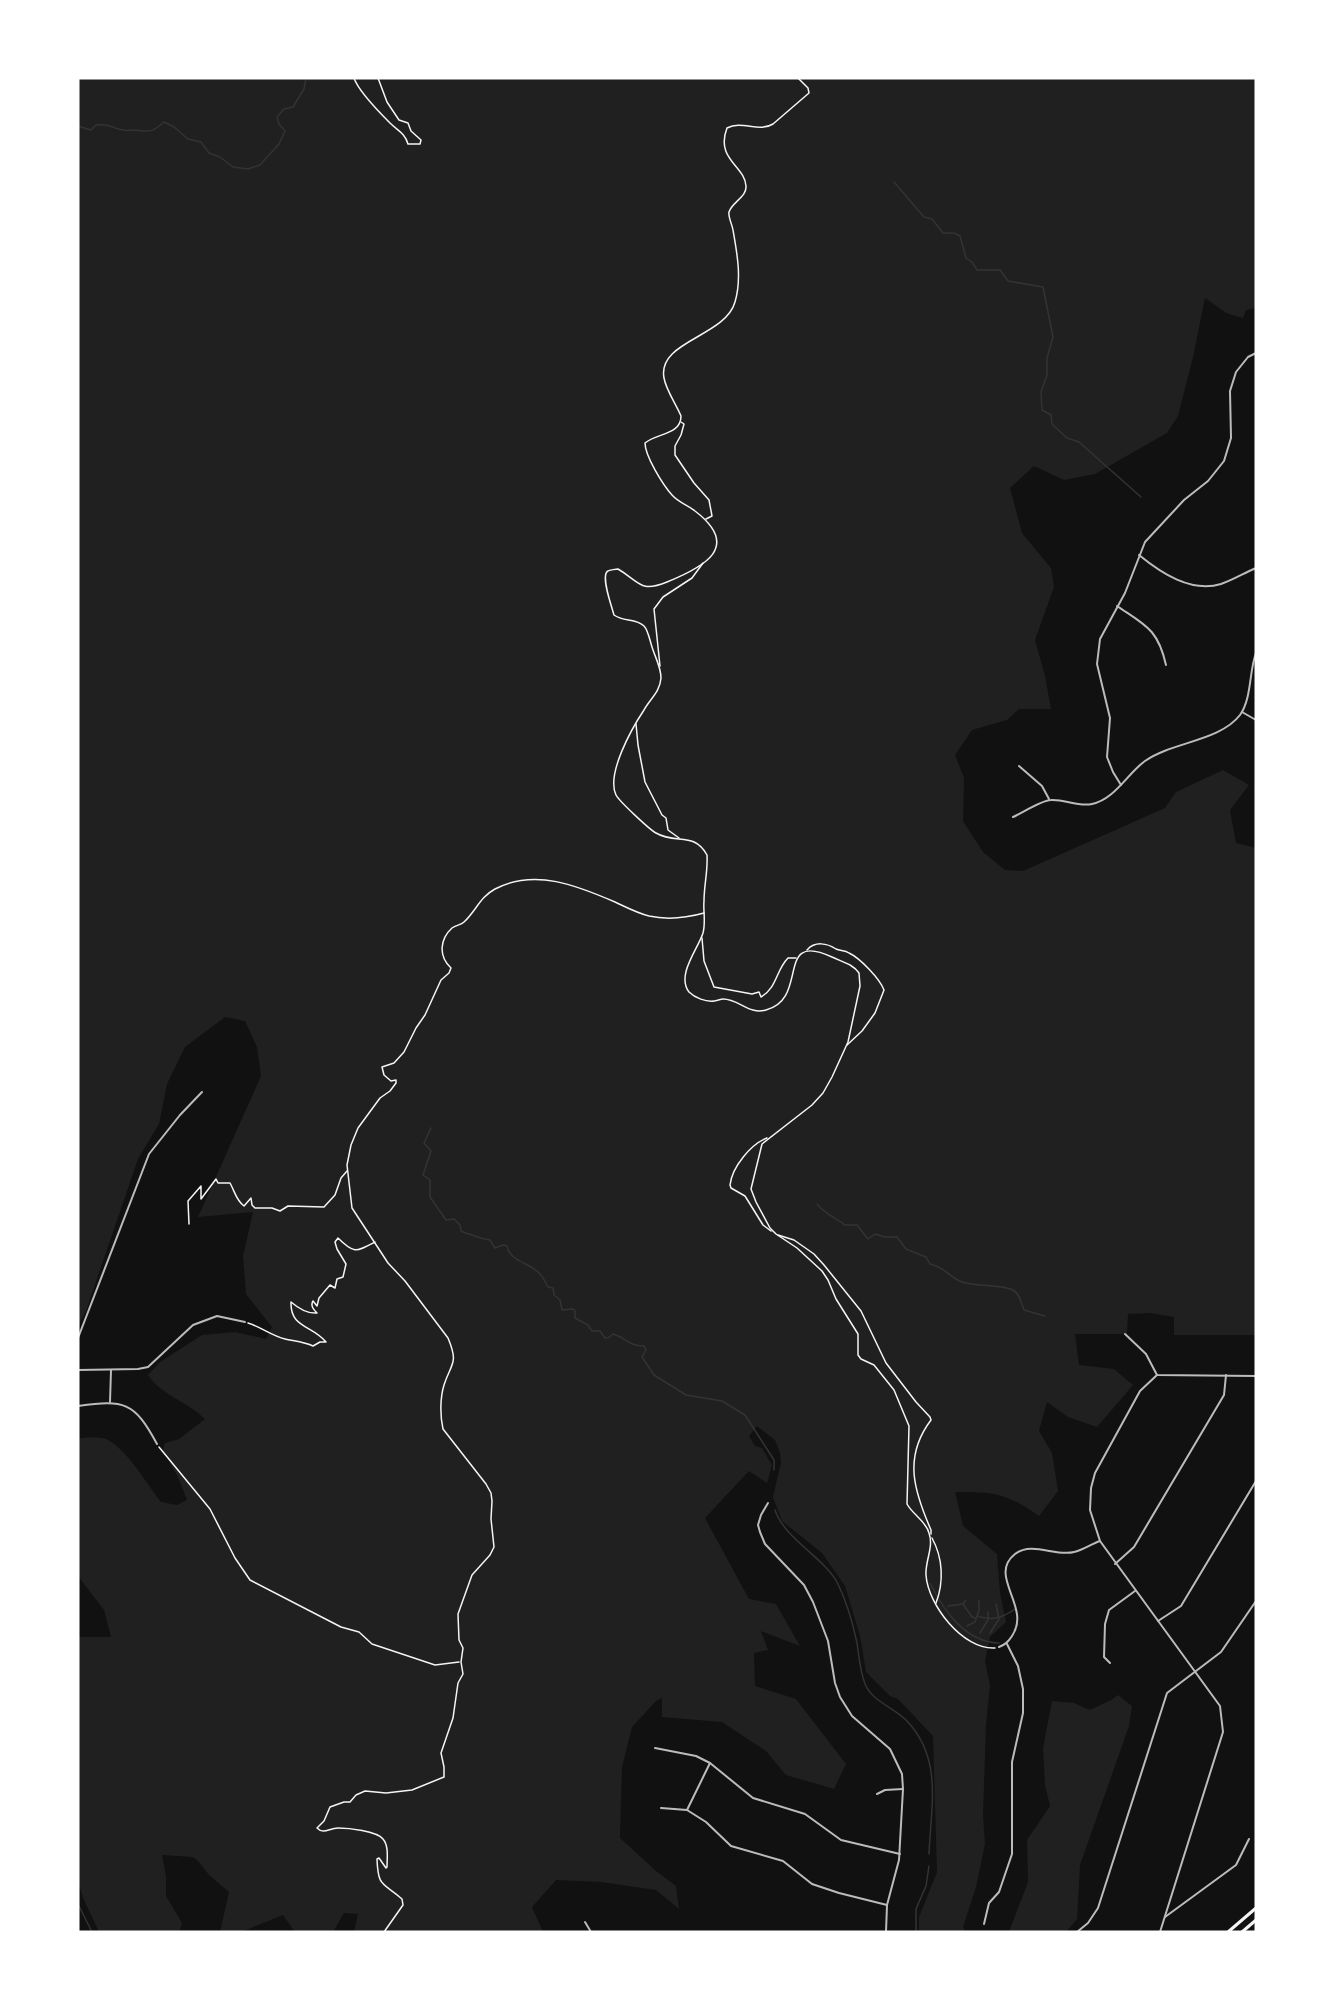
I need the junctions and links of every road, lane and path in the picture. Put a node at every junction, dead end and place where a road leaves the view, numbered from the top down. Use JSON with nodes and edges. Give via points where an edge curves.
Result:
{"nodes":[{"id":1,"x":354,"y":78,"type":"edge"},
{"id":2,"x":378,"y":78,"type":"edge"},
{"id":3,"x":798,"y":78,"type":"edge"},
{"id":4,"x":1256,"y":353,"type":"edge"},
{"id":5,"x":681,"y":422,"type":"junction"},
{"id":6,"x":705,"y":520,"type":"junction"},
{"id":7,"x":1139,"y":555,"type":"junction"},
{"id":8,"x":703,"y":563,"type":"junction"},
{"id":9,"x":1256,"y":568,"type":"edge"},
{"id":10,"x":1117,"y":606,"type":"junction"},
{"id":11,"x":1256,"y":652,"type":"edge"},
{"id":12,"x":1166,"y":665,"type":"dead end"},
{"id":13,"x":660,"y":670,"type":"junction"},
{"id":14,"x":1242,"y":712,"type":"junction"},
{"id":15,"x":1256,"y":720,"type":"edge"},
{"id":16,"x":636,"y":722,"type":"junction"},
{"id":17,"x":1019,"y":766,"type":"dead end"},
{"id":18,"x":1121,"y":785,"type":"junction"},
{"id":19,"x":1049,"y":799,"type":"junction"},
{"id":20,"x":1013,"y":817,"type":"dead end"},
{"id":21,"x":679,"y":839,"type":"junction"},
{"id":22,"x":704,"y":913,"type":"junction"},
{"id":23,"x":702,"y":936,"type":"junction"},
{"id":24,"x":807,"y":950,"type":"junction"},
{"id":25,"x":797,"y":958,"type":"junction"},
{"id":26,"x":847,"y":1045,"type":"junction"},
{"id":27,"x":202,"y":1092,"type":"dead end"},
{"id":28,"x":770,"y":1137,"type":"junction"},
{"id":29,"x":347,"y":1170,"type":"junction"},
{"id":30,"x":189,"y":1224,"type":"dead end"},
{"id":31,"x":776,"y":1234,"type":"junction"},
{"id":32,"x":375,"y":1242,"type":"junction"},
{"id":33,"x":245,"y":1322,"type":"joint"},
{"id":34,"x":1125,"y":1334,"type":"dead end"},
{"id":35,"x":78,"y":1338,"type":"edge"},
{"id":36,"x":78,"y":1370,"type":"edge"},
{"id":37,"x":111,"y":1370,"type":"junction"},
{"id":38,"x":1157,"y":1375,"type":"junction"},
{"id":39,"x":1226,"y":1375,"type":"junction"},
{"id":40,"x":1256,"y":1376,"type":"edge"},
{"id":41,"x":110,"y":1402,"type":"junction"},
{"id":42,"x":78,"y":1406,"type":"edge"},
{"id":43,"x":157,"y":1444,"type":"joint"},
{"id":44,"x":1256,"y":1481,"type":"edge"},
{"id":45,"x":768,"y":1503,"type":"dead end"},
{"id":46,"x":930,"y":1536,"type":"junction"},
{"id":47,"x":1100,"y":1541,"type":"junction"},
{"id":48,"x":1115,"y":1564,"type":"junction"},
{"id":49,"x":1135,"y":1591,"type":"junction"},
{"id":50,"x":1256,"y":1601,"type":"edge"},
{"id":51,"x":936,"y":1604,"type":"junction"},
{"id":52,"x":1158,"y":1621,"type":"junction"},
{"id":53,"x":1007,"y":1644,"type":"junction"},
{"id":54,"x":999,"y":1647,"type":"joint"},
{"id":55,"x":460,"y":1662,"type":"junction"},
{"id":56,"x":1110,"y":1663,"type":"dead end"},
{"id":57,"x":1196,"y":1672,"type":"junction"},
{"id":58,"x":655,"y":1748,"type":"dead end"},
{"id":59,"x":710,"y":1762,"type":"junction"},
{"id":60,"x":903,"y":1789,"type":"junction"},
{"id":61,"x":877,"y":1794,"type":"dead end"},
{"id":62,"x":661,"y":1808,"type":"dead end"},
{"id":63,"x":687,"y":1810,"type":"junction"},
{"id":64,"x":1249,"y":1839,"type":"dead end"},
{"id":65,"x":900,"y":1854,"type":"junction"},
{"id":66,"x":887,"y":1905,"type":"junction"},
{"id":67,"x":1256,"y":1908,"type":"edge"},
{"id":68,"x":1165,"y":1917,"type":"junction"},
{"id":69,"x":1256,"y":1920,"type":"edge"},
{"id":70,"x":585,"y":1922,"type":"dead end"},
{"id":71,"x":984,"y":1924,"type":"dead end"},
{"id":72,"x":384,"y":1932,"type":"edge"},
{"id":73,"x":591,"y":1932,"type":"edge"},
{"id":74,"x":886,"y":1932,"type":"edge"},
{"id":75,"x":1077,"y":1932,"type":"edge"},
{"id":76,"x":1160,"y":1932,"type":"edge"},
{"id":77,"x":1228,"y":1932,"type":"edge"},
{"id":78,"x":1242,"y":1932,"type":"edge"}],
"edges":[{"from":1,"to":2,"type":"path","via":[[357,87],[406,137],[408,144],[420,144],[408,123],[399,120],[387,102]]},
{"from":3,"to":5,"type":"path","via":[[809,93],[767,128],[739,124],[727,128],[726,152],[746,186],[729,210],[739,269],[735,303],[721,323],[682,345],[667,360],[664,378]]},
{"from":4,"to":7,"type":"street","via":[[1236,372],[1230,391],[1231,438],[1224,461],[1208,481],[1160,524]]},
{"from":5,"to":6,"type":"path","via":[[684,428],[675,455],[709,500],[712,516]]},
{"from":5,"to":6,"type":"path","via":[[672,431],[651,438],[645,443],[645,450],[672,495]]},
{"from":6,"to":8,"type":"path","via":[[718,544],[715,553]]},
{"from":7,"to":9,"type":"street","via":[[1181,582],[1200,587],[1220,584]]},
{"from":7,"to":10,"type":"street"},
{"from":8,"to":13,"type":"path","via":[[692,579],[663,597],[654,609]]},
{"from":8,"to":13,"type":"path","via":[[654,587],[645,587],[618,569],[605,573],[614,615],[645,627]]},
{"from":10,"to":12,"type":"street","via":[[1156,636]]},
{"from":10,"to":18,"type":"street","via":[[1100,639],[1097,664],[1109,707],[1107,757]]},
{"from":11,"to":14,"type":"street"},
{"from":13,"to":16,"type":"path","via":[[657,693]]},
{"from":14,"to":15,"type":"street"},
{"from":14,"to":18,"type":"street","via":[[1219,731],[1146,761]]},
{"from":16,"to":21,"type":"path","via":[[646,785],[669,830]]},
{"from":16,"to":21,"type":"path","via":[[616,767],[613,779],[617,797],[655,833]]},
{"from":17,"to":19,"type":"street","via":[[1042,786]]},
{"from":18,"to":19,"type":"street","via":[[1091,804]]},
{"from":19,"to":20,"type":"street"},
{"from":21,"to":22,"type":"path","via":[[702,845],[707,855]]},
{"from":22,"to":23,"type":"path"},
{"from":22,"to":29,"type":"path","via":[[688,917],[650,916],[583,889],[541,879],[516,882],[486,895],[464,923],[445,935],[443,954],[451,968],[449,973],[441,980],[404,1052],[394,1063],[382,1067],[384,1075],[396,1083],[358,1128]]},
{"from":23,"to":25,"type":"path","via":[[704,961],[714,987],[759,992],[761,997],[773,987],[783,963],[788,958]]},
{"from":23,"to":25,"type":"path","via":[[685,980],[691,994],[700,999],[723,999],[765,1011],[787,995]]},
{"from":24,"to":25,"type":"path"},
{"from":24,"to":26,"type":"path","via":[[850,964],[859,973],[860,986]]},
{"from":24,"to":26,"type":"path","via":[[816,944],[830,944],[850,952],[884,990],[862,1031]]},
{"from":26,"to":28,"type":"path","via":[[823,1093]]},
{"from":27,"to":35,"type":"street","via":[[149,1154]]},
{"from":28,"to":31,"type":"path","via":[[762,1144],[751,1189]]},
{"from":28,"to":31,"type":"path","via":[[747,1153],[730,1185],[744,1196],[763,1225]]},
{"from":29,"to":30,"type":"path","via":[[335,1195],[324,1207],[288,1206],[280,1211],[255,1208],[251,1198],[241,1205],[230,1184],[218,1183],[216,1179],[201,1199],[201,1186],[189,1202]]},
{"from":29,"to":32,"type":"path","via":[[352,1208]]},
{"from":31,"to":46,"type":"path","via":[[822,1271],[858,1334],[858,1355],[874,1365],[894,1390],[909,1426],[907,1504]]},
{"from":31,"to":46,"type":"path","via":[[794,1240],[824,1264],[861,1311],[886,1363],[930,1417],[913,1463]]},
{"from":32,"to":33,"type":"path","via":[[352,1251],[338,1238],[337,1249],[346,1264],[343,1277],[337,1279],[334,1288],[330,1284],[317,1306],[313,1301],[316,1314],[291,1302],[291,1313],[297,1322],[326,1342],[313,1346],[283,1339]]},
{"from":32,"to":55,"type":"path","via":[[448,1338],[454,1360],[444,1383],[443,1429],[491,1493],[494,1547],[472,1575],[458,1614],[463,1648]]},
{"from":33,"to":37,"type":"street","via":[[217,1316],[193,1324],[148,1367]]},
{"from":34,"to":38,"type":"street","via":[[1146,1354]]},
{"from":36,"to":37,"type":"street"},
{"from":37,"to":41,"type":"street"},
{"from":38,"to":39,"type":"street"},
{"from":38,"to":47,"type":"street","via":[[1140,1391],[1095,1473],[1090,1510]]},
{"from":39,"to":40,"type":"street"},
{"from":39,"to":48,"type":"street","via":[[1224,1395],[1134,1547]]},
{"from":41,"to":42,"type":"street"},
{"from":41,"to":43,"type":"street","via":[[129,1407],[144,1420]]},
{"from":43,"to":55,"type":"path","via":[[210,1509],[250,1580],[341,1627],[359,1632],[372,1644],[435,1665]]},
{"from":44,"to":52,"type":"street","via":[[1181,1606]]},
{"from":45,"to":60,"type":"street","via":[[758,1526],[762,1538],[804,1585],[828,1641],[840,1697],[852,1716],[890,1749],[902,1774]]},
{"from":46,"to":51,"type":"path","via":[[926,1577]]},
{"from":46,"to":51,"type":"path","via":[[942,1575]]},
{"from":47,"to":48,"type":"street"},
{"from":47,"to":53,"type":"street","via":[[1073,1553],[1028,1549],[1012,1557],[1006,1576],[1019,1619]]},
{"from":48,"to":49,"type":"street"},
{"from":49,"to":52,"type":"street"},
{"from":49,"to":56,"type":"street","via":[[1109,1610],[1104,1658]]},
{"from":50,"to":57,"type":"street","via":[[1221,1652]]},
{"from":51,"to":54,"type":"path","via":[[972,1644]]},
{"from":52,"to":57,"type":"street"},
{"from":53,"to":54,"type":"street"},
{"from":53,"to":71,"type":"street","via":[[1023,1689],[1023,1713],[1012,1762],[1012,1854],[999,1892],[989,1903]]},
{"from":55,"to":72,"type":"path","via":[[463,1674],[441,1753],[444,1777],[412,1790],[365,1791],[350,1802],[330,1808],[316,1828],[326,1832],[351,1829],[383,1838],[387,1867],[377,1859],[379,1878],[387,1890],[402,1899],[403,1905]]},
{"from":57,"to":68,"type":"street","via":[[1220,1706],[1223,1732]]},
{"from":57,"to":75,"type":"street","via":[[1167,1692],[1098,1908]]},
{"from":58,"to":59,"type":"street"},
{"from":59,"to":63,"type":"street"},
{"from":59,"to":65,"type":"street","via":[[753,1798],[805,1814],[841,1840]]},
{"from":60,"to":61,"type":"street"},
{"from":60,"to":65,"type":"street"},
{"from":62,"to":63,"type":"street"},
{"from":63,"to":66,"type":"street","via":[[731,1846],[783,1861],[812,1884]]},
{"from":64,"to":68,"type":"street","via":[[1236,1865]]},
{"from":65,"to":66,"type":"street"},
{"from":66,"to":74,"type":"street"},
{"from":67,"to":77,"type":"main road"},
{"from":68,"to":76,"type":"street"},
{"from":69,"to":78,"type":"main road"},
{"from":70,"to":73,"type":"street"}]}
